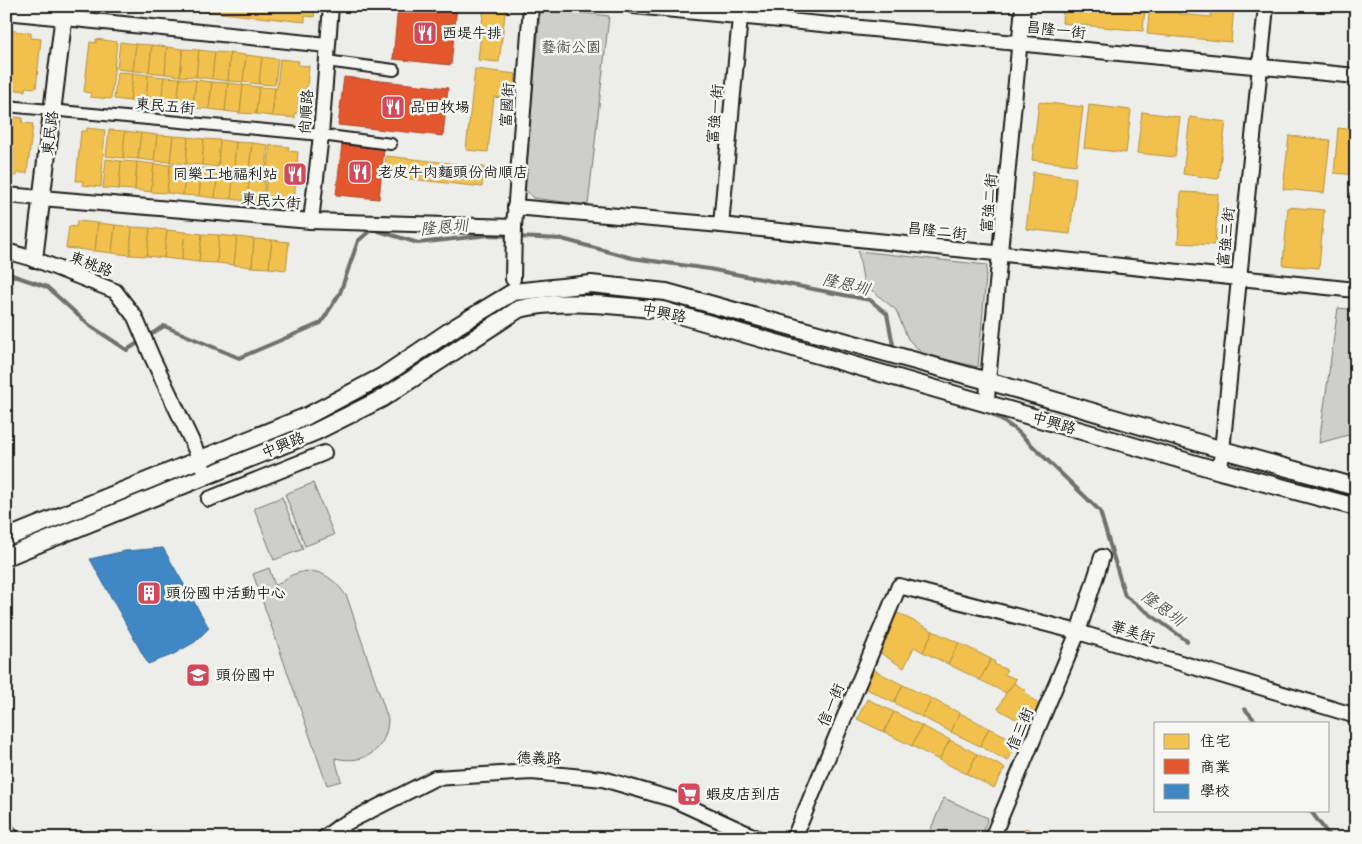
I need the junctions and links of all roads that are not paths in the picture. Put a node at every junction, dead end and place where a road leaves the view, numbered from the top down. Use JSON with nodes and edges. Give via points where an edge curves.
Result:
{"nodes":[{"id":1,"x":331,"y":6,"type":"edge"},
{"id":2,"x":530,"y":6,"type":"edge"},
{"id":3,"x":634,"y":6,"type":"edge"},
{"id":4,"x":1023,"y":6,"type":"edge"},
{"id":5,"x":1266,"y":6,"type":"edge"},
{"id":6,"x":741,"y":11,"type":"edge"},
{"id":7,"x":6,"y":12,"type":"edge"},
{"id":8,"x":65,"y":12,"type":"edge"},
{"id":9,"x":1020,"y":43,"type":"junction"},
{"id":10,"x":327,"y":46,"type":"junction"},
{"id":11,"x":326,"y":61,"type":"junction"},
{"id":12,"x":1260,"y":66,"type":"junction"},
{"id":13,"x":394,"y":70,"type":"dead end"},
{"id":14,"x":1356,"y":76,"type":"edge"},
{"id":15,"x":6,"y":106,"type":"edge"},
{"id":16,"x":53,"y":111,"type":"junction"},
{"id":17,"x":321,"y":135,"type":"junction"},
{"id":18,"x":391,"y":144,"type":"dead end"},
{"id":19,"x":6,"y":195,"type":"edge"},
{"id":20,"x":42,"y":199,"type":"junction"},
{"id":21,"x":515,"y":207,"type":"junction"},
{"id":22,"x":311,"y":221,"type":"junction"},
{"id":23,"x":720,"y":225,"type":"junction"},
{"id":24,"x":514,"y":229,"type":"junction"},
{"id":25,"x":6,"y":252,"type":"edge"},
{"id":26,"x":1001,"y":254,"type":"junction"},
{"id":27,"x":34,"y":259,"type":"junction"},
{"id":28,"x":1238,"y":278,"type":"junction"},
{"id":29,"x":513,"y":279,"type":"dead end"},
{"id":30,"x":1356,"y":290,"type":"edge"},
{"id":31,"x":988,"y":381,"type":"junction"},
{"id":32,"x":987,"y":404,"type":"junction"},
{"id":33,"x":1223,"y":450,"type":"junction"},
{"id":34,"x":324,"y":453,"type":"dead end"},
{"id":35,"x":199,"y":459,"type":"junction"},
{"id":36,"x":1220,"y":471,"type":"junction"},
{"id":37,"x":206,"y":476,"type":"junction"},
{"id":38,"x":1356,"y":487,"type":"edge"},
{"id":39,"x":209,"y":499,"type":"dead end"},
{"id":40,"x":1356,"y":508,"type":"edge"},
{"id":41,"x":6,"y":538,"type":"edge"},
{"id":42,"x":6,"y":557,"type":"edge"},
{"id":43,"x":1102,"y":557,"type":"dead end"},
{"id":44,"x":899,"y":586,"type":"joint"},
{"id":45,"x":1078,"y":632,"type":"junction"},
{"id":46,"x":1356,"y":716,"type":"edge"},
{"id":47,"x":6,"y":831,"type":"edge"},
{"id":48,"x":343,"y":832,"type":"edge"},
{"id":49,"x":11,"y":838,"type":"edge"},
{"id":50,"x":324,"y":838,"type":"edge"},
{"id":51,"x":757,"y":838,"type":"edge"},
{"id":52,"x":794,"y":838,"type":"edge"},
{"id":53,"x":992,"y":838,"type":"edge"}],
"edges":[{"from":1,"to":10,"type":"street","name":"尚順路"},
{"from":2,"to":21,"type":"street","name":"富國街"},
{"from":3,"to":6,"type":"street","name":"昌隆一街"},
{"from":4,"to":9,"type":"street","name":"富強二街"},
{"from":5,"to":12,"type":"street","name":"富強三街"},
{"from":6,"to":9,"type":"street","name":"昌隆一街"},
{"from":6,"to":23,"type":"street","name":"富強一街"},
{"from":7,"to":8,"type":"street"},
{"from":8,"to":10,"type":"street"},
{"from":8,"to":16,"type":"street","name":"東民路"},
{"from":9,"to":12,"type":"street","name":"昌隆一街"},
{"from":9,"to":26,"type":"street","name":"富強二街"},
{"from":10,"to":11,"type":"street","name":"尚順路"},
{"from":11,"to":13,"type":"street"},
{"from":11,"to":17,"type":"street","name":"尚順路"},
{"from":12,"to":14,"type":"street","name":"昌隆一街"},
{"from":12,"to":28,"type":"street","name":"富強三街"},
{"from":15,"to":16,"type":"street","name":"東民五街"},
{"from":16,"to":17,"type":"street","name":"東民五街"},
{"from":16,"to":20,"type":"street","name":"東民路"},
{"from":17,"to":18,"type":"street","name":"東民五街"},
{"from":17,"to":22,"type":"street","name":"尚順路"},
{"from":19,"to":20,"type":"street","name":"東民六街"},
{"from":20,"to":22,"type":"street","name":"東民六街"},
{"from":20,"to":27,"type":"street","name":"東民路"},
{"from":21,"to":23,"type":"street","name":"昌隆二街"},
{"from":21,"to":24,"type":"street"},
{"from":22,"to":24,"type":"street","name":"東民六街"},
{"from":23,"to":26,"type":"street","name":"昌隆二街"},
{"from":24,"to":29,"type":"street"},
{"from":25,"to":27,"type":"street","name":"東桃路"},
{"from":26,"to":28,"type":"street","name":"昌隆二街"},
{"from":26,"to":31,"type":"street","name":"富強二街"},
{"from":27,"to":35,"type":"street","name":"東桃路","via":[[115,291],[134,317]]},
{"from":28,"to":30,"type":"street","name":"昌隆二街"},
{"from":28,"to":33,"type":"street","name":"富強三街"},
{"from":31,"to":32,"type":"street","name":"富強二街"},
{"from":31,"to":33,"type":"street","name":"中興路"},
{"from":31,"to":35,"type":"street","name":"中興路","via":[[666,292],[591,284],[513,292],[383,376],[307,416]]},
{"from":32,"to":36,"type":"street","name":"中興路"},
{"from":32,"to":37,"type":"street","name":"中興路","via":[[662,310],[589,304],[537,305],[519,309],[383,398],[315,432]]},
{"from":33,"to":36,"type":"street","name":"富強三街"},
{"from":33,"to":38,"type":"street","name":"中興路"},
{"from":34,"to":39,"type":"street"},
{"from":35,"to":37,"type":"street"},
{"from":35,"to":41,"type":"street","name":"中興路"},
{"from":36,"to":40,"type":"street","name":"中興路"},
{"from":37,"to":42,"type":"street","name":"中興路"},
{"from":43,"to":45,"type":"street","name":"信三街"},
{"from":44,"to":45,"type":"street","name":"華美街"},
{"from":44,"to":52,"type":"street","name":"信一街"},
{"from":45,"to":46,"type":"street","name":"華美街"},
{"from":45,"to":53,"type":"street","name":"信三街"},
{"from":47,"to":49,"type":"street"},
{"from":48,"to":50,"type":"street","name":"德義路"},
{"from":48,"to":51,"type":"street","name":"德義路","via":[[435,778],[532,772],[603,779],[672,799]]}]}
